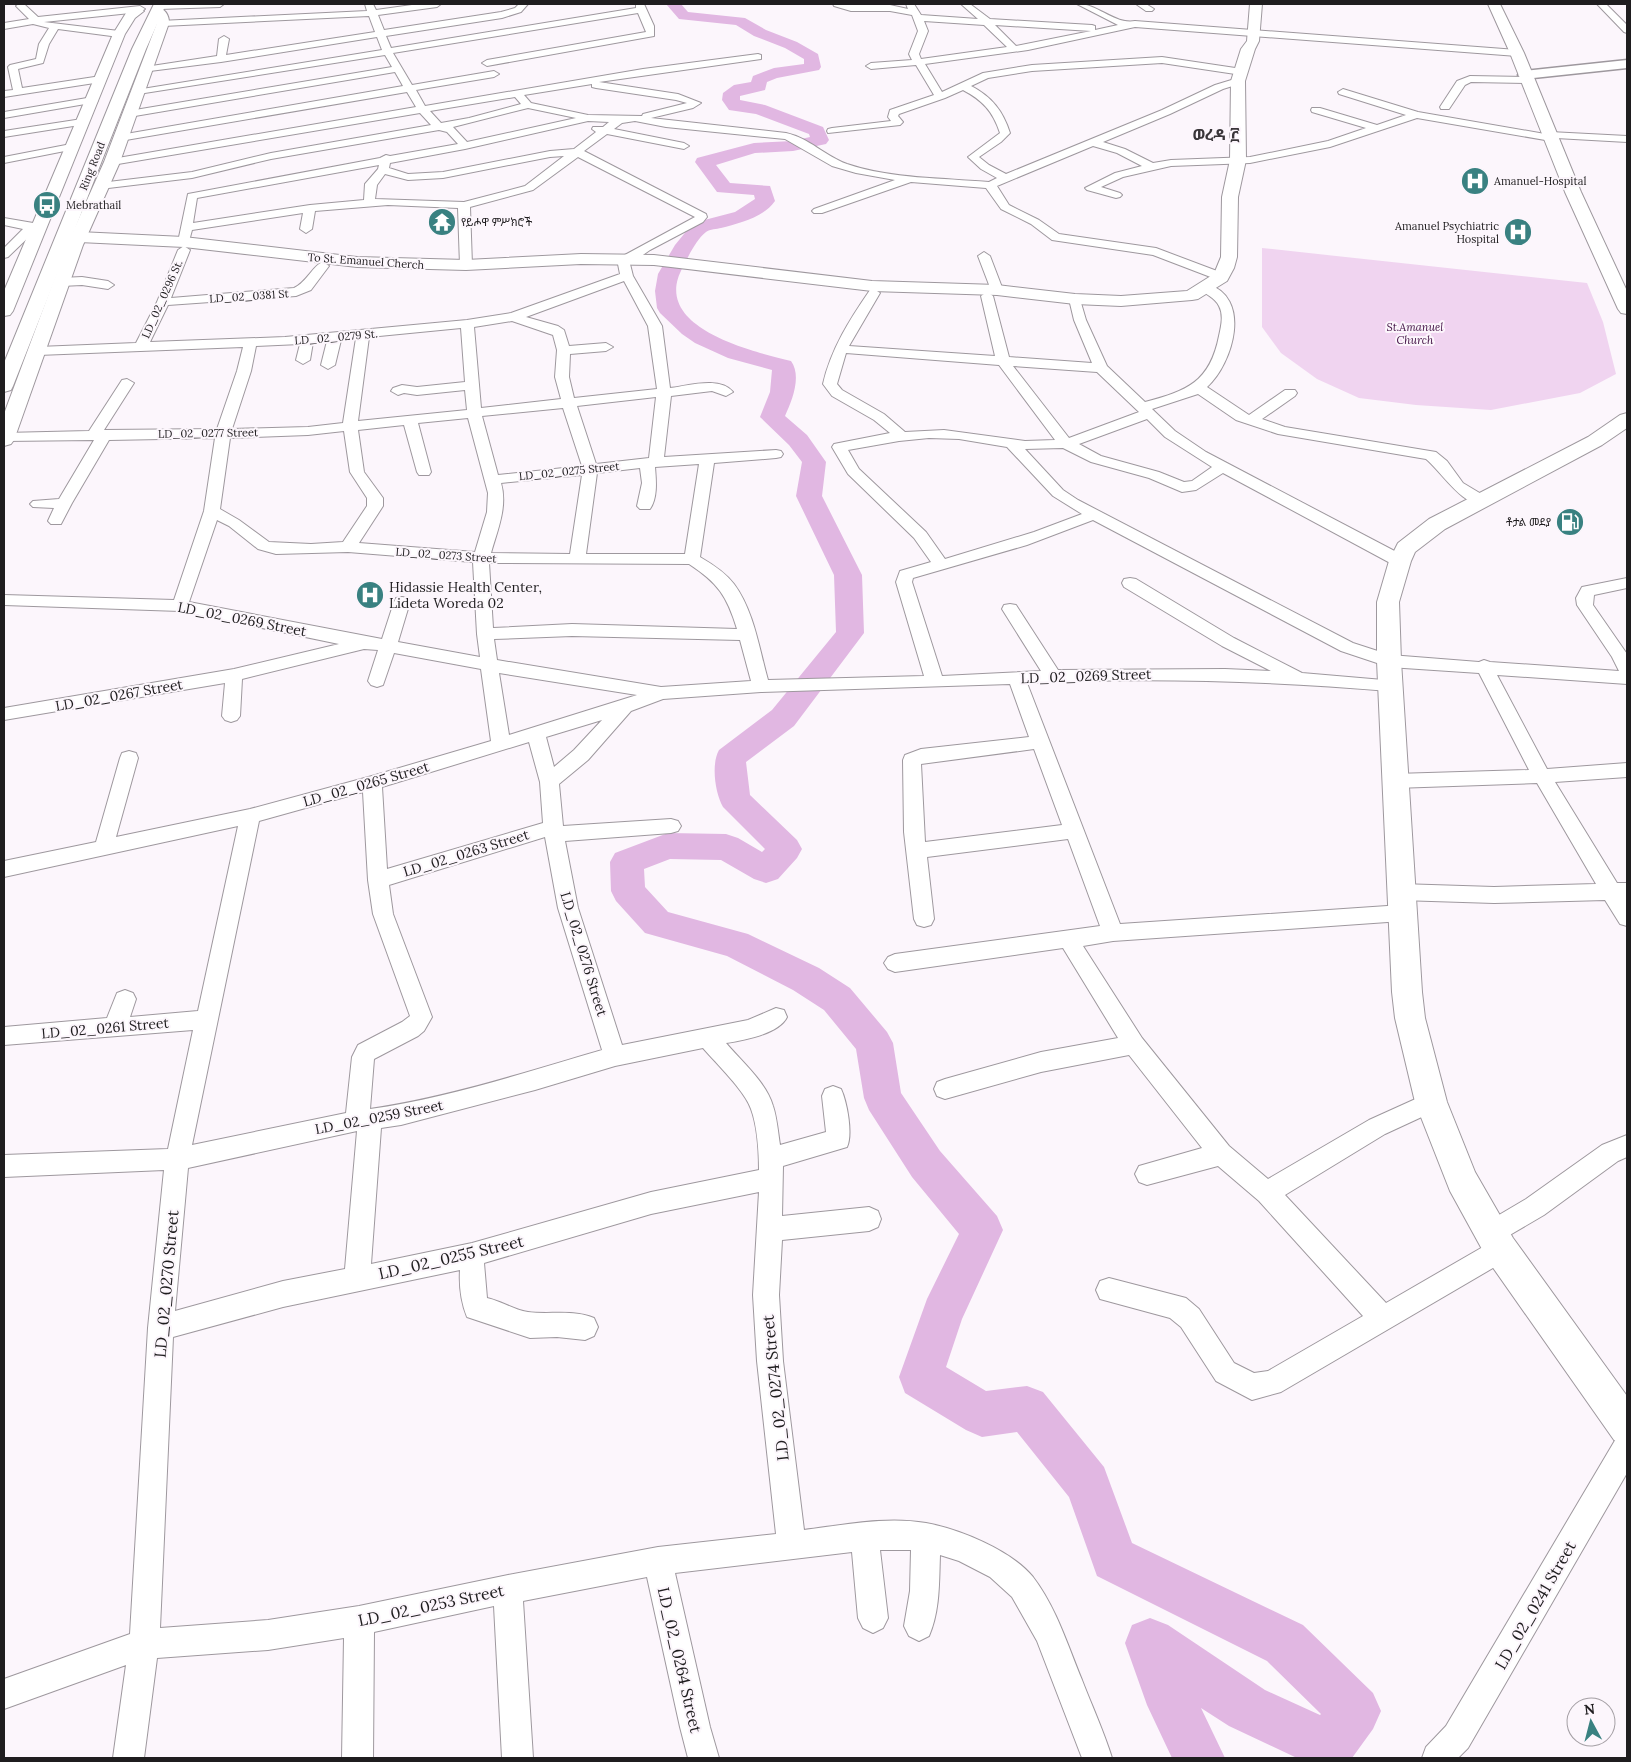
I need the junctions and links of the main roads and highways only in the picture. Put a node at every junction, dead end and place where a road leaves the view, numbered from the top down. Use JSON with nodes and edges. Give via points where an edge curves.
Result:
{"nodes":[{"id":1,"x":1256,"y":4,"type":"edge"},
{"id":2,"x":1261,"y":4,"type":"edge"},
{"id":3,"x":1494,"y":4,"type":"edge"},
{"id":4,"x":140,"y":8,"type":"edge"},
{"id":5,"x":160,"y":11,"type":"edge"},
{"id":6,"x":1256,"y":39,"type":"junction"},
{"id":7,"x":185,"y":240,"type":"junction"},
{"id":8,"x":77,"y":241,"type":"junction"},
{"id":9,"x":626,"y":266,"type":"junction"},
{"id":10,"x":693,"y":267,"type":"junction"},
{"id":11,"x":992,"y":293,"type":"junction"},
{"id":12,"x":1627,"y":309,"type":"edge"},
{"id":13,"x":4,"y":311,"type":"edge"},
{"id":14,"x":4,"y":346,"type":"edge"},
{"id":15,"x":4,"y":386,"type":"edge"},
{"id":16,"x":1626,"y":422,"type":"edge"},
{"id":17,"x":4,"y":438,"type":"edge"},
{"id":18,"x":1627,"y":1427,"type":"edge"}],
"edges":[{"from":1,"to":6,"type":"main road"},
{"from":2,"to":6,"type":"main road"},
{"from":3,"to":12,"type":"main road","via":[[1577,200],[1612,258]]},
{"from":4,"to":13,"type":"main road","via":[[130,16],[119,34],[35,227]]},
{"from":4,"to":14,"type":"main road","name":"Ring Road","via":[[140,17]]},
{"from":5,"to":8,"type":"main road","via":[[145,70],[112,162]]},
{"from":5,"to":15,"type":"main road","name":"Ring Road","via":[[139,49]]},
{"from":6,"to":11,"type":"main road","via":[[1246,81],[1244,160],[1230,197],[1229,257],[1214,286],[1181,298],[1121,301],[1076,301]]},
{"from":7,"to":8,"type":"main road","name":"To St. Emanuel Cherch"},
{"from":7,"to":9,"type":"main road","name":"To St. Emanuel Cherch","via":[[357,262]]},
{"from":7,"to":9,"type":"main road","name":"To St. Emanuel Cherch","via":[[323,266],[386,270]]},
{"from":8,"to":17,"type":"main road"},
{"from":9,"to":10,"type":"main road","via":[[654,263]]},
{"from":10,"to":11,"type":"main road","via":[[872,286]]},
{"from":10,"to":11,"type":"main road","via":[[874,293]]},
{"from":16,"to":18,"type":"main road","via":[[1437,524],[1406,548],[1388,602],[1401,903],[1410,1018],[1431,1102],[1462,1180],[1496,1242]]}]}
